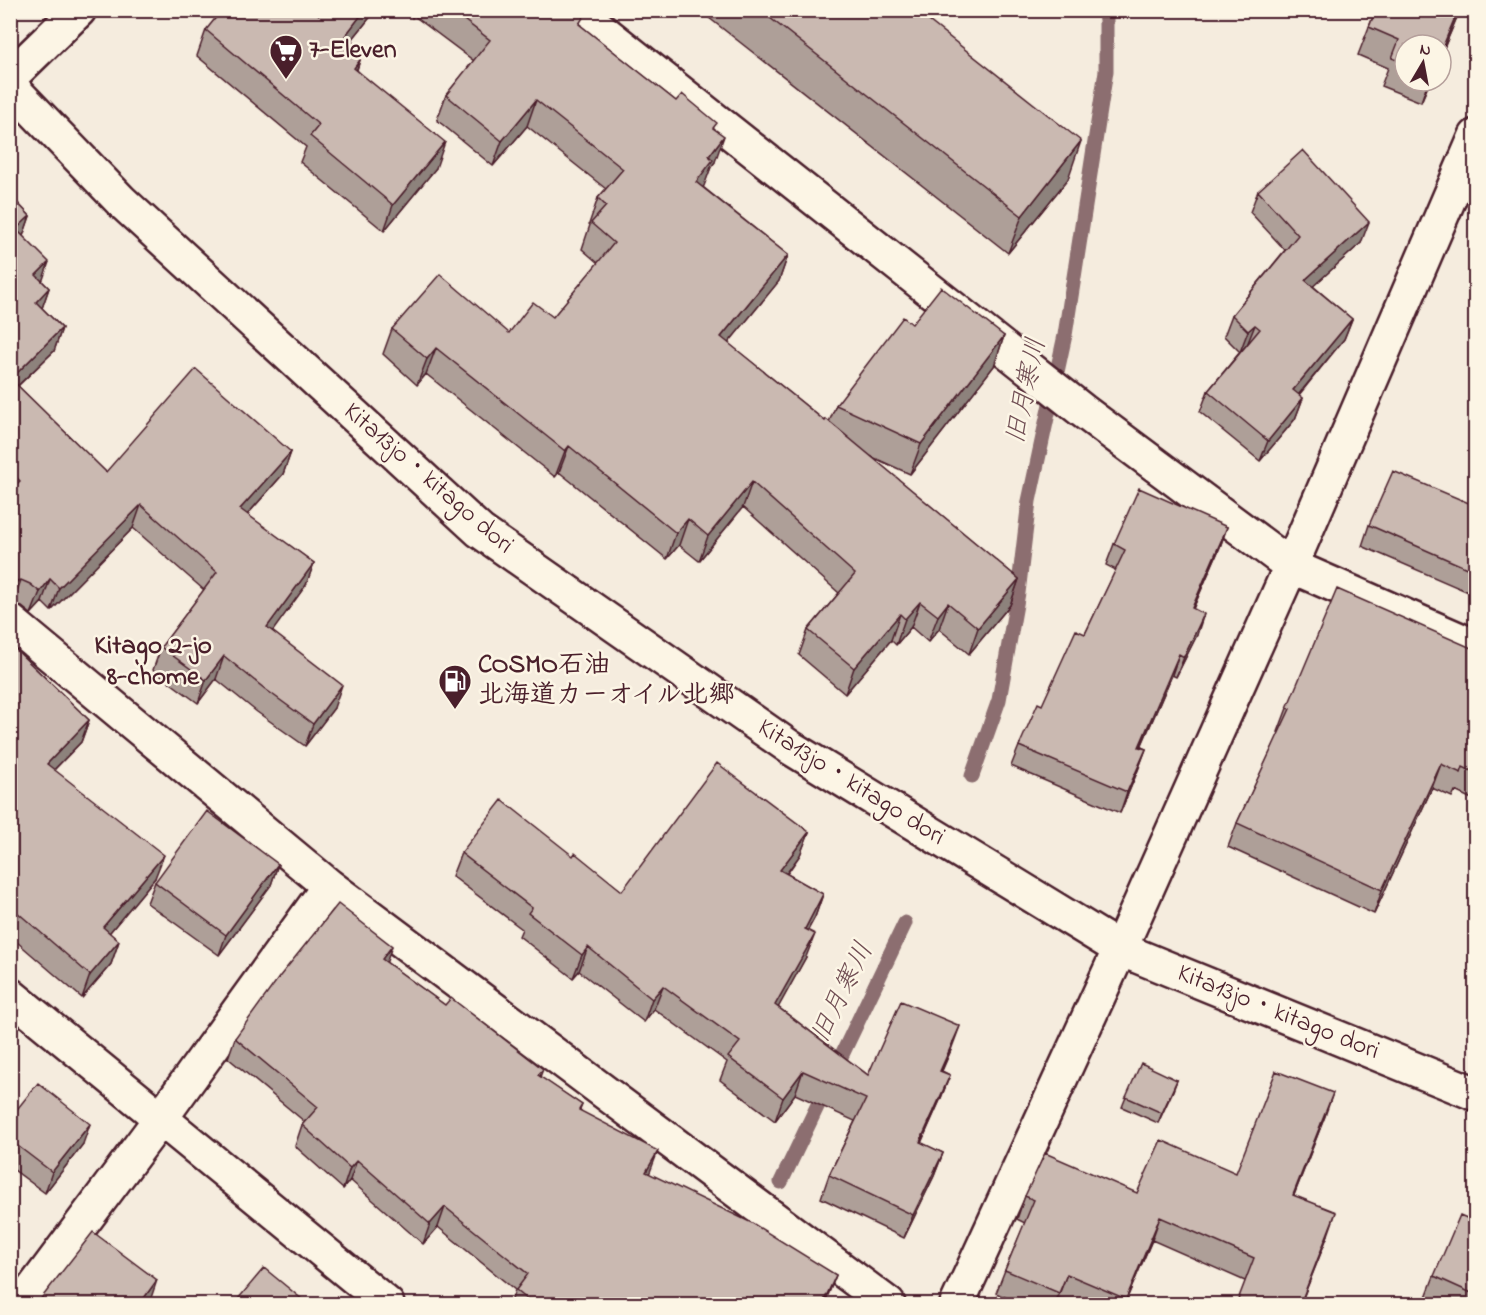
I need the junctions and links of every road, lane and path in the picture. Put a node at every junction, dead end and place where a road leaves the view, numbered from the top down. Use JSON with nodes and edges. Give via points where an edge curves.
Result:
{"nodes":[{"id":1,"x":79,"y":10,"type":"edge"},
{"id":2,"x":576,"y":10,"type":"edge"},
{"id":3,"x":10,"y":77,"type":"edge"},
{"id":4,"x":10,"y":86,"type":"edge"},
{"id":5,"x":1476,"y":136,"type":"edge"},
{"id":6,"x":1291,"y":566,"type":"junction"},
{"id":7,"x":10,"y":621,"type":"edge"},
{"id":8,"x":1476,"y":647,"type":"edge"},
{"id":9,"x":329,"y":886,"type":"junction"},
{"id":10,"x":1120,"y":949,"type":"junction"},
{"id":11,"x":10,"y":995,"type":"edge"},
{"id":12,"x":1476,"y":1094,"type":"edge"},
{"id":13,"x":161,"y":1118,"type":"junction"},
{"id":14,"x":22,"y":1305,"type":"edge"},
{"id":15,"x":387,"y":1305,"type":"edge"},
{"id":16,"x":888,"y":1305,"type":"edge"},
{"id":17,"x":957,"y":1305,"type":"edge"}],
"edges":[{"from":1,"to":3,"type":"street"},
{"from":2,"to":6,"type":"street","via":[[1083,411]]},
{"from":4,"to":10,"type":"street","name":"Kita13jo・kitago dori","via":[[121,201],[480,531],[791,748]]},
{"from":5,"to":6,"type":"street"},
{"from":6,"to":8,"type":"street"},
{"from":6,"to":10,"type":"street"},
{"from":7,"to":9,"type":"street"},
{"from":9,"to":13,"type":"street"},
{"from":9,"to":16,"type":"street"},
{"from":10,"to":12,"type":"street","name":"Kita13jo・kitago dori"},
{"from":10,"to":17,"type":"street"},
{"from":11,"to":13,"type":"street"},
{"from":13,"to":14,"type":"street"},
{"from":13,"to":15,"type":"street"}]}
